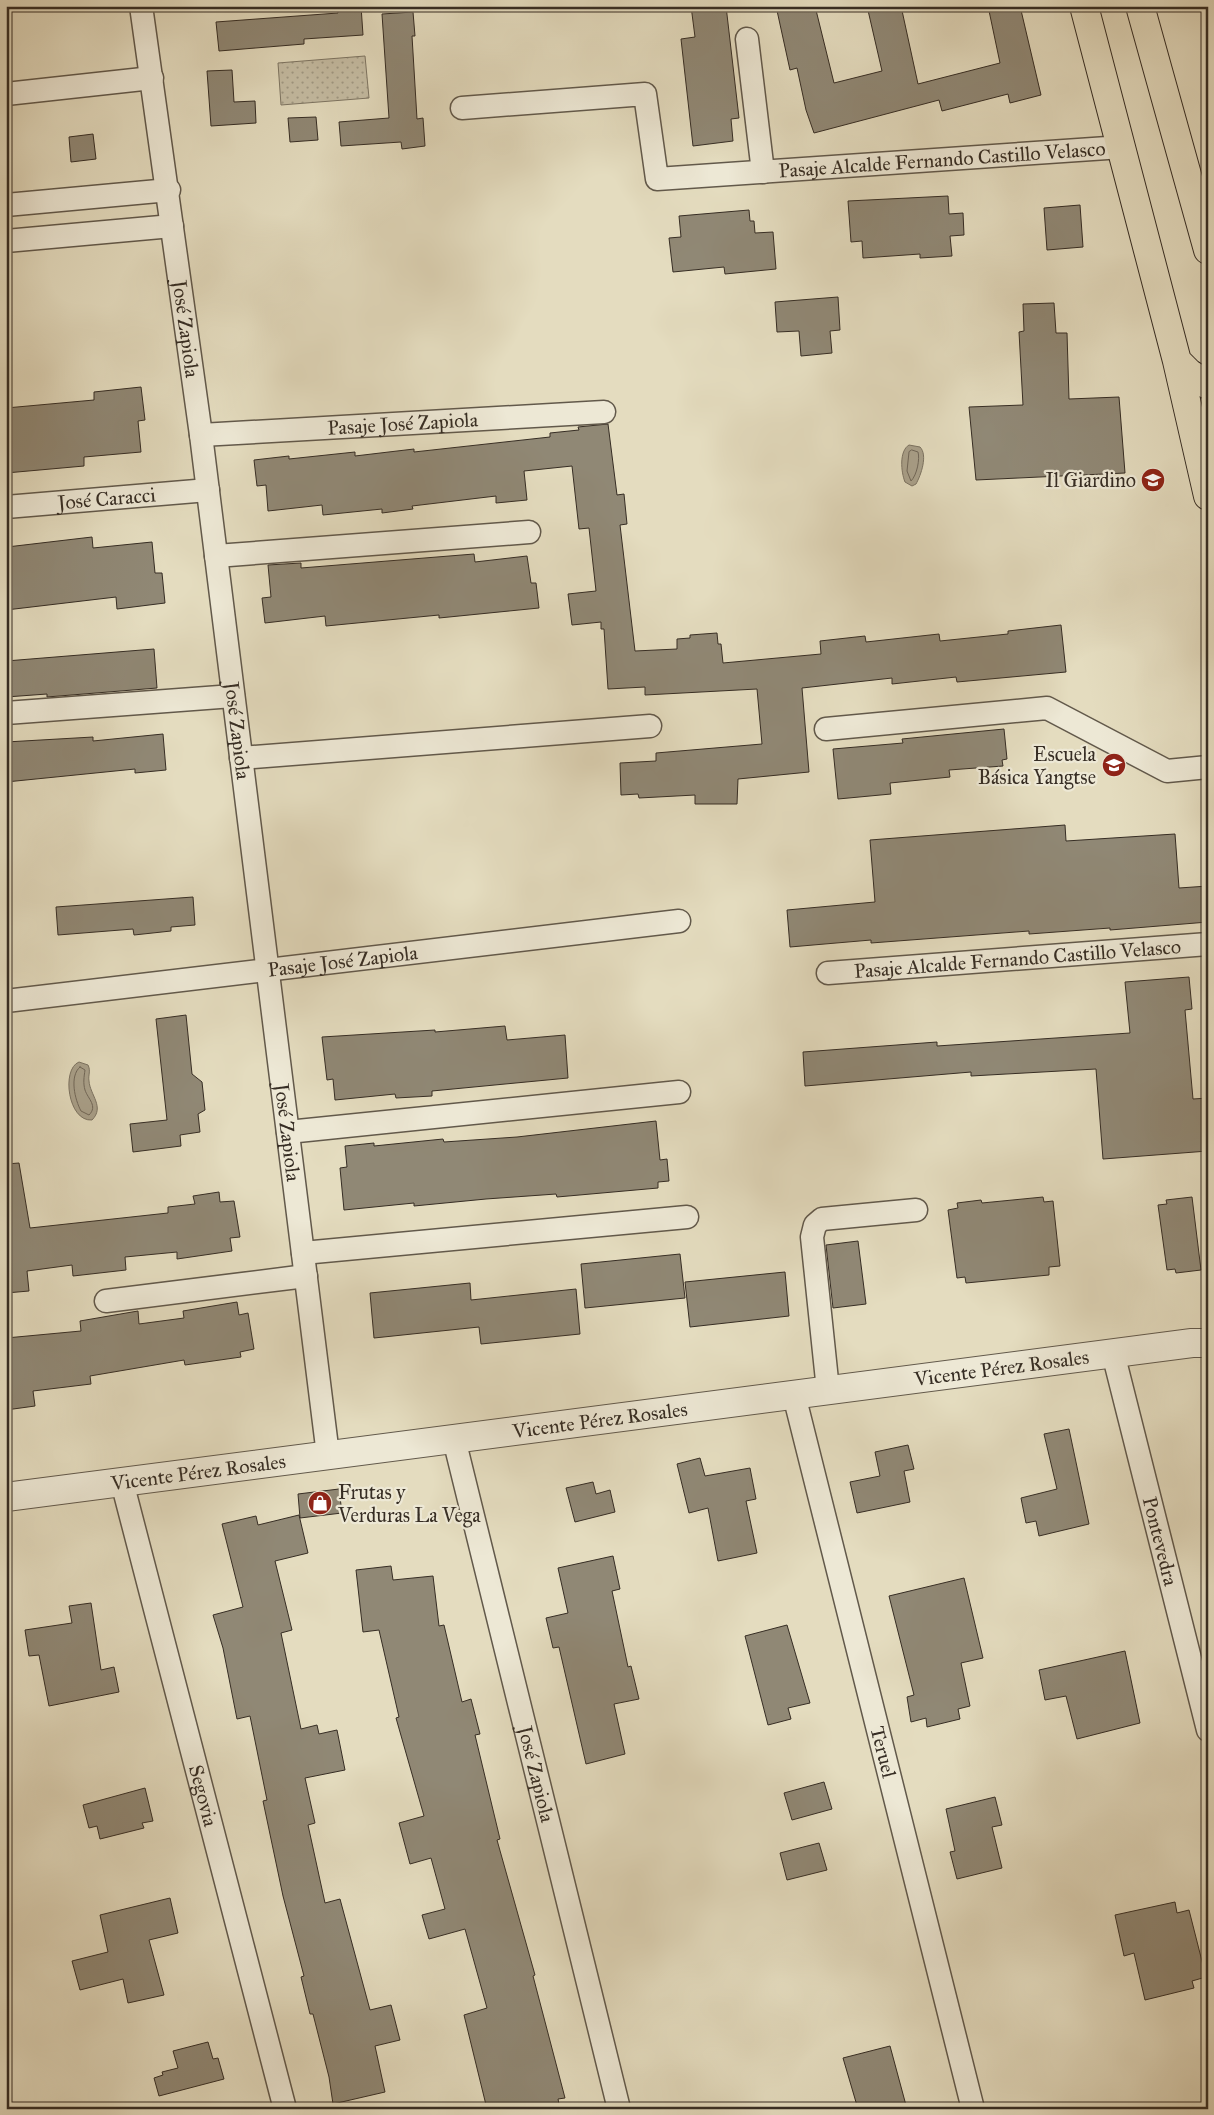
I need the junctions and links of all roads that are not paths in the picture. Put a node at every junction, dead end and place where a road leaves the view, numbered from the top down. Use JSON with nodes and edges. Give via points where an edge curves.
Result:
{"nodes":[{"id":1,"x":141,"y":6,"type":"edge"},
{"id":2,"x":1084,"y":6,"type":"edge"},
{"id":3,"x":1140,"y":6,"type":"edge"},
{"id":4,"x":747,"y":39,"type":"dead end"},
{"id":5,"x":152,"y":78,"type":"junction"},
{"id":6,"x":6,"y":94,"type":"edge"},
{"id":7,"x":462,"y":108,"type":"dead end"},
{"id":8,"x":1122,"y":147,"type":"junction"},
{"id":9,"x":763,"y":172,"type":"junction"},
{"id":10,"x":168,"y":190,"type":"junction"},
{"id":11,"x":6,"y":206,"type":"edge"},
{"id":12,"x":172,"y":226,"type":"junction"},
{"id":13,"x":6,"y":241,"type":"edge"},
{"id":14,"x":1208,"y":250,"type":"edge"},
{"id":15,"x":1177,"y":362,"type":"junction"},
{"id":16,"x":1208,"y":385,"type":"edge"},
{"id":17,"x":604,"y":412,"type":"dead end"},
{"id":18,"x":201,"y":435,"type":"junction"},
{"id":19,"x":208,"y":490,"type":"junction"},
{"id":20,"x":1208,"y":496,"type":"edge"},
{"id":21,"x":6,"y":507,"type":"edge"},
{"id":22,"x":529,"y":532,"type":"dead end"},
{"id":23,"x":216,"y":556,"type":"junction"},
{"id":24,"x":233,"y":696,"type":"junction"},
{"id":25,"x":6,"y":713,"type":"edge"},
{"id":26,"x":650,"y":726,"type":"dead end"},
{"id":27,"x":826,"y":729,"type":"dead end"},
{"id":28,"x":241,"y":758,"type":"junction"},
{"id":29,"x":1208,"y":767,"type":"edge"},
{"id":30,"x":680,"y":921,"type":"dead end"},
{"id":31,"x":1208,"y":944,"type":"edge"},
{"id":32,"x":268,"y":970,"type":"junction"},
{"id":33,"x":828,"y":973,"type":"dead end"},
{"id":34,"x":6,"y":1001,"type":"edge"},
{"id":35,"x":679,"y":1092,"type":"dead end"},
{"id":36,"x":288,"y":1132,"type":"junction"},
{"id":37,"x":916,"y":1210,"type":"dead end"},
{"id":38,"x":687,"y":1217,"type":"dead end"},
{"id":39,"x":303,"y":1253,"type":"junction"},
{"id":40,"x":306,"y":1276,"type":"junction"},
{"id":41,"x":106,"y":1301,"type":"dead end"},
{"id":42,"x":1203,"y":1341,"type":"edge"},
{"id":43,"x":1113,"y":1353,"type":"junction"},
{"id":44,"x":828,"y":1390,"type":"junction"},
{"id":45,"x":794,"y":1395,"type":"junction"},
{"id":46,"x":454,"y":1439,"type":"junction"},
{"id":47,"x":328,"y":1455,"type":"junction"},
{"id":48,"x":122,"y":1482,"type":"junction"},
{"id":49,"x":6,"y":1497,"type":"edge"},
{"id":50,"x":1208,"y":1730,"type":"edge"},
{"id":51,"x":285,"y":2109,"type":"edge"},
{"id":52,"x":618,"y":2109,"type":"edge"},
{"id":53,"x":973,"y":2109,"type":"edge"}],
"edges":[{"from":1,"to":5,"type":"street","name":"José Zapiola"},
{"from":2,"to":8,"type":"main road"},
{"from":3,"to":14,"type":"main road"},
{"from":4,"to":9,"type":"street","name":"Pasaje Alcalde Fernando Castillo Velasco"},
{"from":5,"to":6,"type":"street"},
{"from":5,"to":10,"type":"street","name":"José Zapiola"},
{"from":7,"to":9,"type":"street","name":"Pasaje Alcalde Fernando Castillo Velasco","via":[[645,94],[657,179]]},
{"from":8,"to":9,"type":"street","name":"Pasaje Alcalde Fernando Castillo Velasco"},
{"from":8,"to":15,"type":"main road"},
{"from":10,"to":11,"type":"street"},
{"from":10,"to":12,"type":"street","name":"José Zapiola"},
{"from":12,"to":13,"type":"street"},
{"from":12,"to":18,"type":"street","name":"José Zapiola"},
{"from":15,"to":16,"type":"main road"},
{"from":15,"to":20,"type":"main road"},
{"from":17,"to":18,"type":"street","name":"Pasaje José Zapiola"},
{"from":18,"to":19,"type":"street","name":"José Zapiola"},
{"from":19,"to":21,"type":"street","name":"José Caracci"},
{"from":19,"to":23,"type":"street","name":"José Zapiola"},
{"from":22,"to":23,"type":"street"},
{"from":23,"to":24,"type":"street","name":"José Zapiola"},
{"from":24,"to":25,"type":"street"},
{"from":24,"to":28,"type":"street","name":"José Zapiola"},
{"from":26,"to":28,"type":"street"},
{"from":27,"to":29,"type":"street","via":[[1047,708],[1167,771]]},
{"from":28,"to":32,"type":"street","name":"José Zapiola"},
{"from":30,"to":32,"type":"street","name":"Pasaje José Zapiola"},
{"from":31,"to":33,"type":"street","name":"Pasaje Alcalde Fernando Castillo Velasco"},
{"from":32,"to":34,"type":"street","name":"Pasaje José Zapiola"},
{"from":32,"to":36,"type":"street","name":"José Zapiola"},
{"from":35,"to":36,"type":"street"},
{"from":36,"to":39,"type":"street","name":"José Zapiola"},
{"from":37,"to":44,"type":"street","via":[[822,1219],[815,1224],[812,1237]]},
{"from":38,"to":39,"type":"street"},
{"from":39,"to":40,"type":"street","name":"José Zapiola"},
{"from":40,"to":41,"type":"street"},
{"from":40,"to":47,"type":"street","name":"José Zapiola"},
{"from":42,"to":43,"type":"street","name":"Vicente Pérez Rosales"},
{"from":43,"to":44,"type":"street","name":"Vicente Pérez Rosales"},
{"from":43,"to":50,"type":"street","name":"Pontevedra"},
{"from":44,"to":45,"type":"street","name":"Vicente Pérez Rosales"},
{"from":45,"to":46,"type":"street","name":"Vicente Pérez Rosales"},
{"from":45,"to":53,"type":"street","name":"Teruel"},
{"from":46,"to":47,"type":"street","name":"Vicente Pérez Rosales"},
{"from":46,"to":52,"type":"street","name":"José Zapiola"},
{"from":47,"to":48,"type":"street","name":"Vicente Pérez Rosales"},
{"from":48,"to":49,"type":"street","name":"Vicente Pérez Rosales"},
{"from":48,"to":51,"type":"street","name":"Segovia"}]}
